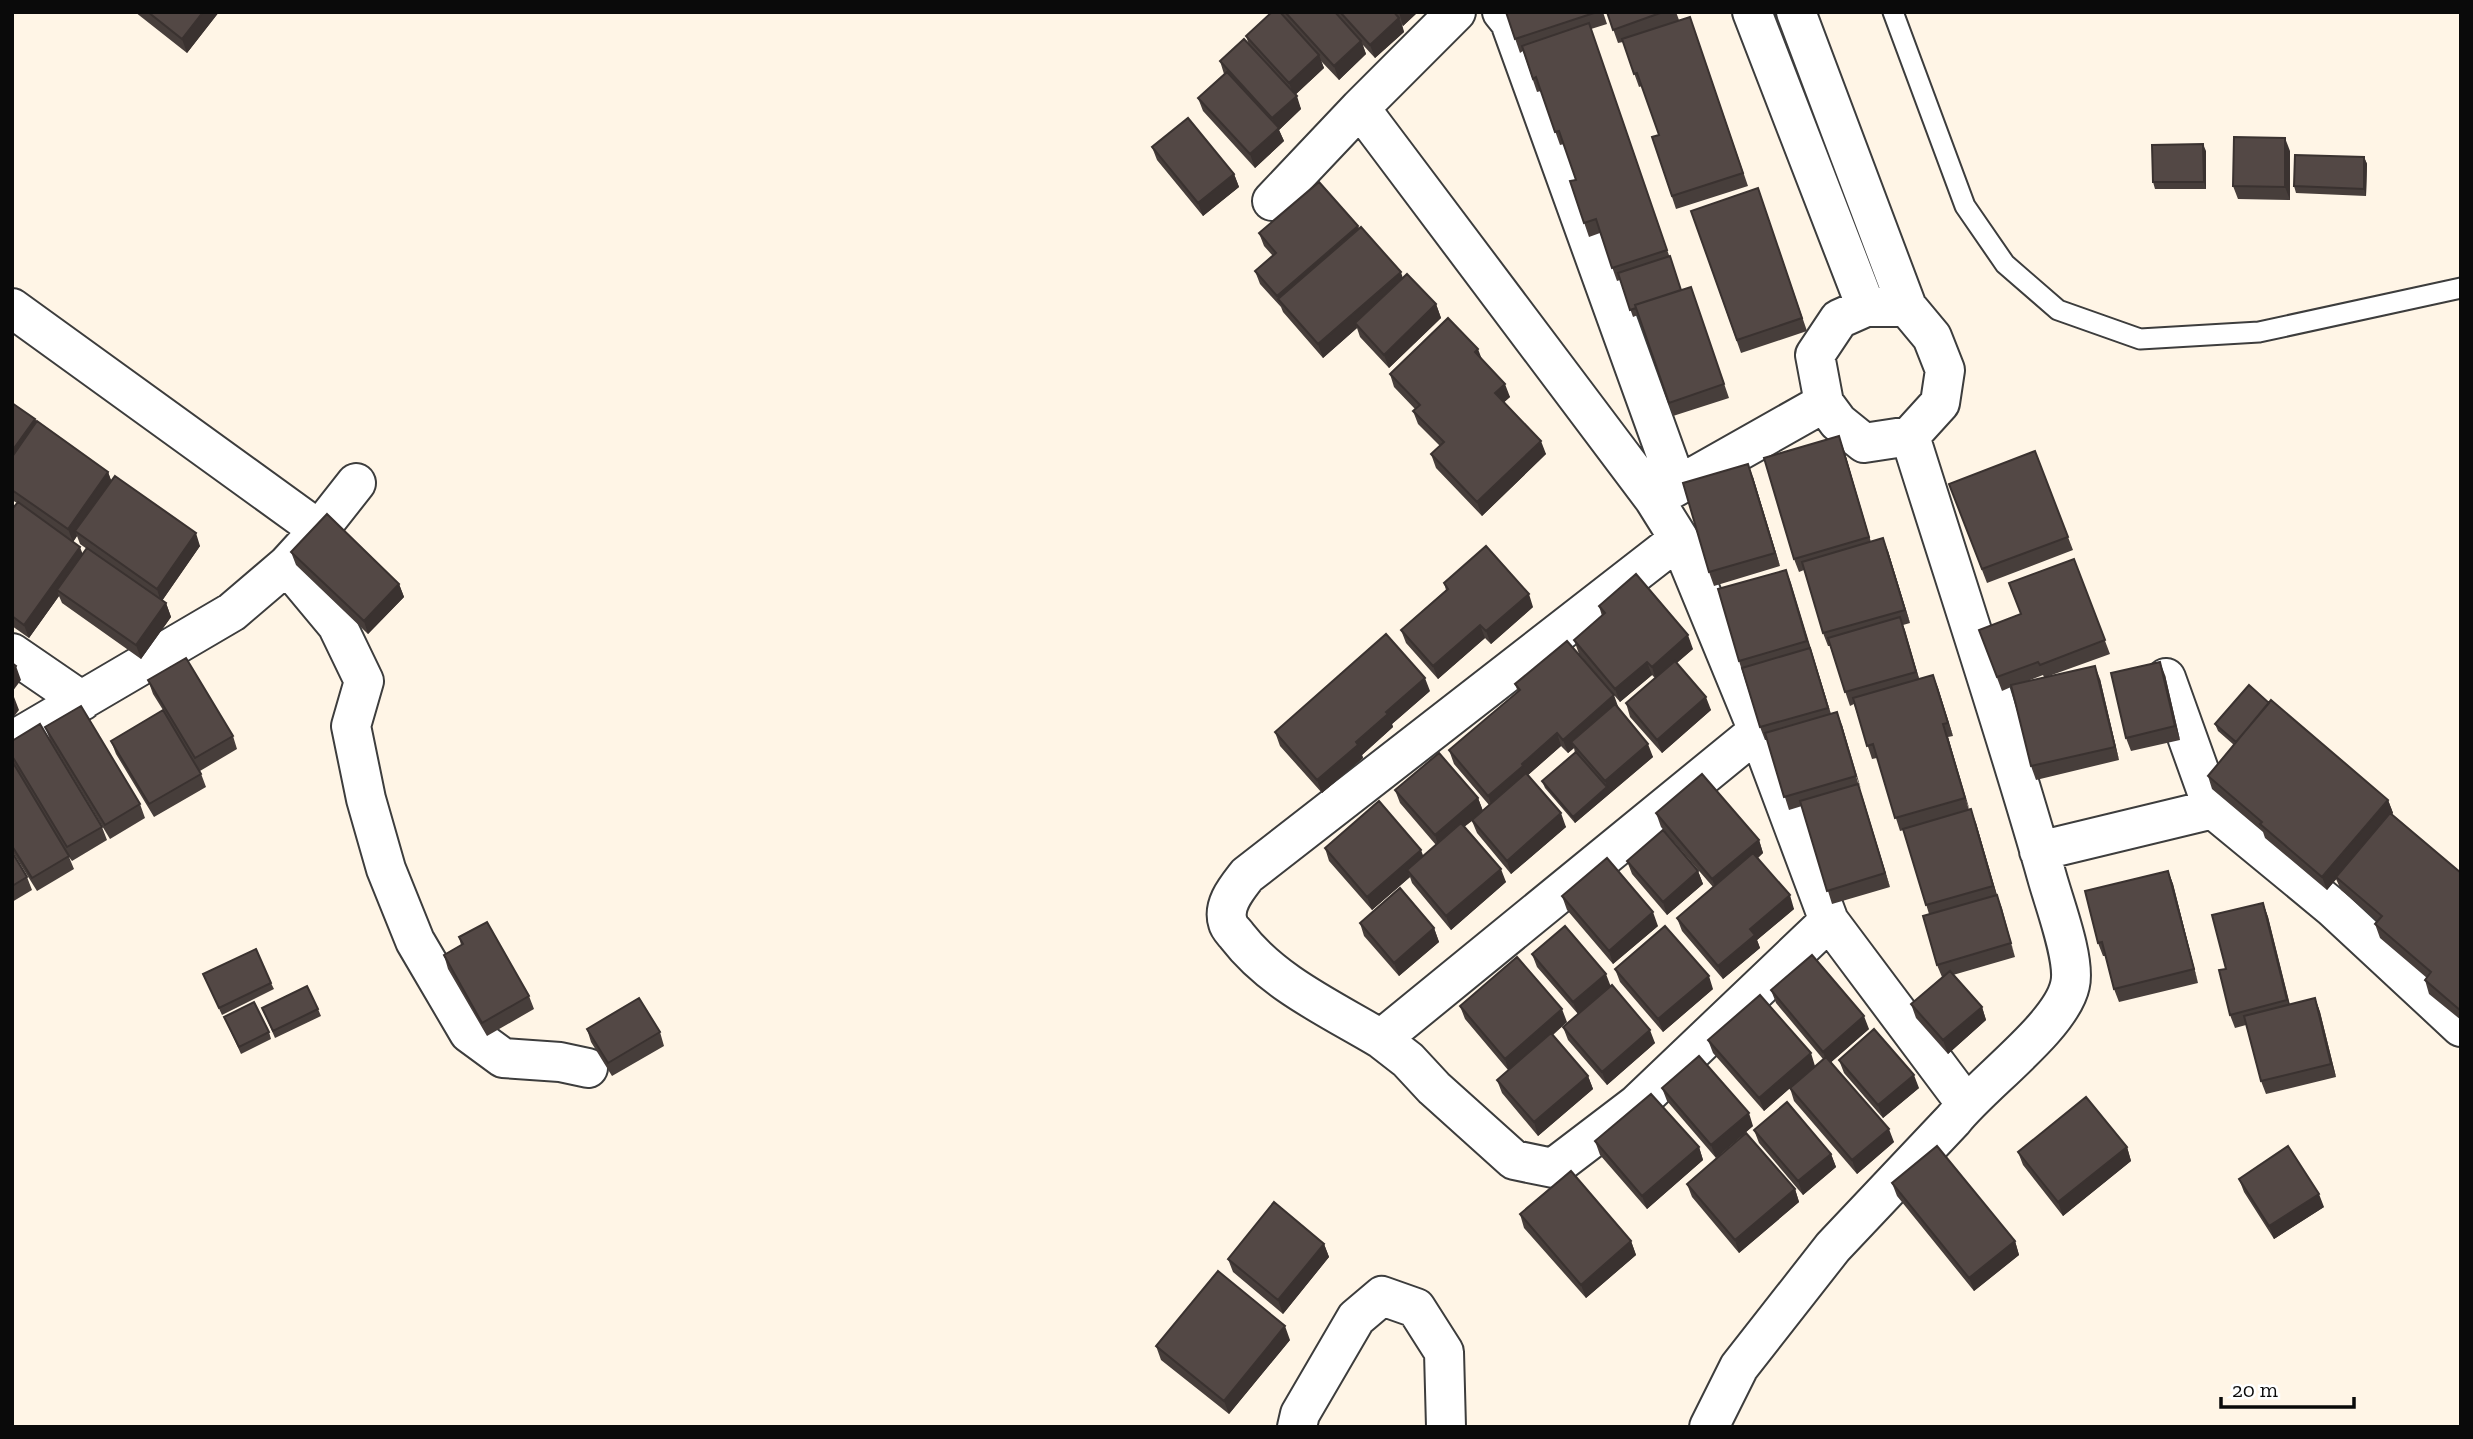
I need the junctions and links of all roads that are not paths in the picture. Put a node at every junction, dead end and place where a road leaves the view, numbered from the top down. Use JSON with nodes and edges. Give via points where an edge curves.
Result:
{"nodes":[{"id":1,"x":1456,"y":12,"type":"edge"},
{"id":2,"x":1502,"y":12,"type":"edge"},
{"id":3,"x":1752,"y":12,"type":"edge"},
{"id":4,"x":1796,"y":12,"type":"edge"},
{"id":5,"x":1893,"y":12,"type":"edge"},
{"id":6,"x":1360,"y":108,"type":"junction"},
{"id":7,"x":1272,"y":201,"type":"dead end"},
{"id":8,"x":2461,"y":288,"type":"edge"},
{"id":9,"x":1866,"y":307,"type":"junction"},
{"id":10,"x":1907,"y":307,"type":"junction"},
{"id":11,"x":12,"y":308,"type":"edge"},
{"id":12,"x":1824,"y":403,"type":"junction"},
{"id":13,"x":1910,"y":436,"type":"junction"},
{"id":14,"x":356,"y":483,"type":"dead end"},
{"id":15,"x":1666,"y":492,"type":"junction"},
{"id":16,"x":319,"y":530,"type":"junction"},
{"id":17,"x":1679,"y":539,"type":"junction"},
{"id":18,"x":287,"y":565,"type":"junction"},
{"id":19,"x":12,"y":653,"type":"edge"},
{"id":20,"x":2166,"y":678,"type":"edge"},
{"id":21,"x":82,"y":701,"type":"junction"},
{"id":22,"x":1758,"y":731,"type":"junction"},
{"id":23,"x":12,"y":741,"type":"edge"},
{"id":24,"x":2213,"y":809,"type":"junction"},
{"id":25,"x":2039,"y":851,"type":"junction"},
{"id":26,"x":1829,"y":920,"type":"junction"},
{"id":27,"x":2461,"y":1027,"type":"edge"},
{"id":28,"x":1381,"y":1039,"type":"junction"},
{"id":29,"x":588,"y":1068,"type":"dead end"},
{"id":30,"x":1966,"y":1104,"type":"junction"},
{"id":31,"x":1297,"y":1427,"type":"edge"},
{"id":32,"x":1446,"y":1427,"type":"edge"},
{"id":33,"x":1709,"y":1427,"type":"edge"}],
"edges":[{"from":1,"to":6,"type":"street"},
{"from":2,"to":15,"type":"street","via":[[1510,22]]},
{"from":3,"to":9,"type":"street"},
{"from":4,"to":10,"type":"street"},
{"from":5,"to":8,"type":"lane","via":[[1965,206],[2006,264],[2058,310],[2140,339],[2259,332]]},
{"from":6,"to":7,"type":"street"},
{"from":6,"to":15,"type":"street"},
{"from":9,"to":10,"type":"street"},
{"from":9,"to":12,"type":"street","via":[[1839,319],[1815,355]]},
{"from":10,"to":13,"type":"street","via":[[1932,337],[1945,370],[1940,403]]},
{"from":11,"to":16,"type":"street"},
{"from":12,"to":13,"type":"street","via":[[1838,422],[1864,443]]},
{"from":12,"to":15,"type":"street"},
{"from":13,"to":25,"type":"street"},
{"from":14,"to":16,"type":"street"},
{"from":15,"to":17,"type":"street"},
{"from":16,"to":18,"type":"street"},
{"from":17,"to":22,"type":"street"},
{"from":17,"to":28,"type":"street","via":[[1247,875],[1234,891],[1227,908],[1228,924],[1268,970]]},
{"from":18,"to":21,"type":"street","via":[[232,612]]},
{"from":18,"to":29,"type":"street","via":[[337,625],[364,681],[351,726],[386,869],[415,941],[469,1033],[503,1058]]},
{"from":19,"to":21,"type":"street"},
{"from":20,"to":24,"type":"street"},
{"from":21,"to":23,"type":"street"},
{"from":22,"to":26,"type":"street"},
{"from":22,"to":28,"type":"street"},
{"from":24,"to":25,"type":"street"},
{"from":24,"to":27,"type":"street","via":[[2333,908]]},
{"from":25,"to":30,"type":"street","via":[[2070,959],[2071,984],[2042,1030]]},
{"from":26,"to":28,"type":"street","via":[[1637,1104],[1553,1168],[1514,1160]]},
{"from":26,"to":30,"type":"street"},
{"from":30,"to":33,"type":"street","via":[[1833,1247],[1739,1367]]},
{"from":31,"to":32,"type":"street","via":[[1300,1414],[1356,1318],[1382,1296],[1416,1308],[1444,1352]]}]}
